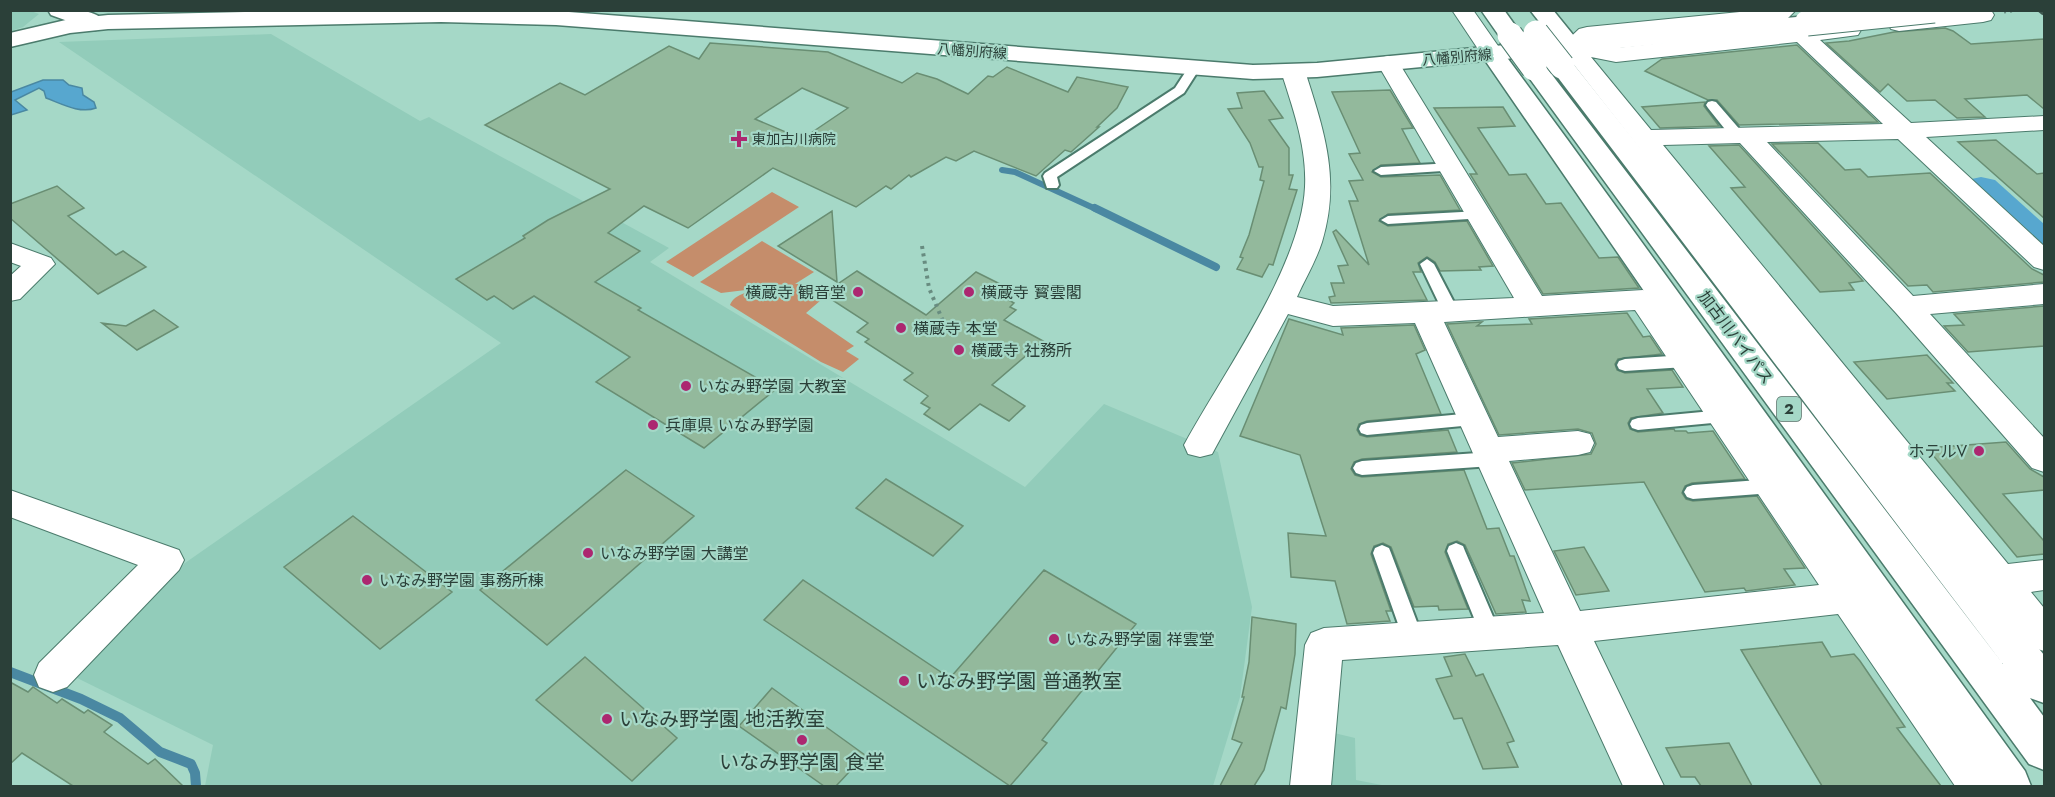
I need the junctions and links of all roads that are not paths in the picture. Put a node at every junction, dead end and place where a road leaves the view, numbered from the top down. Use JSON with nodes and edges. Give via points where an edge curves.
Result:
{"nodes":[{"id":1,"x":59,"y":10,"type":"edge"},
{"id":2,"x":1462,"y":10,"type":"edge"},
{"id":3,"x":1492,"y":10,"type":"edge"},
{"id":4,"x":1519,"y":10,"type":"edge"},
{"id":5,"x":1934,"y":10,"type":"edge"},
{"id":6,"x":402,"y":13,"type":"edge"},
{"id":7,"x":1756,"y":14,"type":"edge"},
{"id":8,"x":1983,"y":15,"type":"dead end"},
{"id":9,"x":1811,"y":21,"type":"edge"},
{"id":10,"x":1538,"y":22,"type":"edge"},
{"id":11,"x":95,"y":23,"type":"junction"},
{"id":12,"x":10,"y":40,"type":"edge"},
{"id":13,"x":1501,"y":44,"type":"junction"},
{"id":14,"x":1555,"y":60,"type":"junction"},
{"id":15,"x":1388,"y":63,"type":"junction"},
{"id":16,"x":1194,"y":68,"type":"junction"},
{"id":17,"x":1293,"y":71,"type":"junction"},
{"id":18,"x":1712,"y":105,"type":"dead end"},
{"id":19,"x":2044,"y":123,"type":"edge"},
{"id":20,"x":1917,"y":130,"type":"junction"},
{"id":21,"x":1742,"y":135,"type":"junction"},
{"id":22,"x":1644,"y":138,"type":"junction"},
{"id":23,"x":1453,"y":167,"type":"junction"},
{"id":24,"x":1381,"y":171,"type":"dead end"},
{"id":25,"x":1053,"y":185,"type":"dead end"},
{"id":26,"x":1480,"y":215,"type":"junction"},
{"id":27,"x":1388,"y":219,"type":"dead end"},
{"id":28,"x":2044,"y":231,"type":"edge"},
{"id":29,"x":10,"y":252,"type":"edge"},
{"id":30,"x":2044,"y":261,"type":"edge"},
{"id":31,"x":41,"y":264,"type":"junction"},
{"id":32,"x":1427,"y":264,"type":"dead end"},
{"id":33,"x":10,"y":283,"type":"edge"},
{"id":34,"x":10,"y":292,"type":"edge"},
{"id":35,"x":2044,"y":294,"type":"edge"},
{"id":36,"x":1280,"y":302,"type":"junction"},
{"id":37,"x":1906,"y":306,"type":"junction"},
{"id":38,"x":1534,"y":307,"type":"junction"},
{"id":39,"x":1438,"y":312,"type":"junction"},
{"id":40,"x":1685,"y":361,"type":"junction"},
{"id":41,"x":1625,"y":365,"type":"dead end"},
{"id":42,"x":1724,"y":416,"type":"junction"},
{"id":43,"x":1473,"y":419,"type":"junction"},
{"id":44,"x":1638,"y":424,"type":"dead end"},
{"id":45,"x":1367,"y":429,"type":"dead end"},
{"id":46,"x":1578,"y":442,"type":"dead end"},
{"id":47,"x":1200,"y":445,"type":"dead end"},
{"id":48,"x":1490,"y":454,"type":"junction"},
{"id":49,"x":2044,"y":459,"type":"edge"},
{"id":50,"x":1362,"y":468,"type":"dead end"},
{"id":51,"x":1772,"y":486,"type":"junction"},
{"id":52,"x":1693,"y":492,"type":"dead end"},
{"id":53,"x":10,"y":503,"type":"edge"},
{"id":54,"x":1456,"y":551,"type":"dead end"},
{"id":55,"x":1382,"y":553,"type":"dead end"},
{"id":56,"x":2044,"y":575,"type":"edge"},
{"id":57,"x":1999,"y":580,"type":"junction"},
{"id":58,"x":1859,"y":597,"type":"junction"},
{"id":59,"x":1569,"y":628,"type":"junction"},
{"id":60,"x":1490,"y":633,"type":"junction"},
{"id":61,"x":2044,"y":635,"type":"edge"},
{"id":62,"x":1413,"y":638,"type":"junction"},
{"id":63,"x":53,"y":675,"type":"dead end"},
{"id":64,"x":2044,"y":685,"type":"edge"},
{"id":65,"x":2044,"y":750,"type":"edge"},
{"id":66,"x":1310,"y":786,"type":"edge"},
{"id":67,"x":1644,"y":786,"type":"edge"},
{"id":68,"x":1979,"y":786,"type":"edge"},
{"id":69,"x":2010,"y":786,"type":"edge"}],
"edges":[{"from":1,"to":11,"type":"main road"},
{"from":2,"to":13,"type":"street"},
{"from":3,"to":13,"type":"main road","name":"加古川バイパス","number":"2"},
{"from":4,"to":10,"type":"main road","name":"加古川バイパス","number":"2"},
{"from":5,"to":9,"type":"main road","name":"八幡別府線","bridge":true},
{"from":6,"to":11,"type":"main road","name":"八幡別府線"},
{"from":6,"to":16,"type":"main road","name":"八幡別府線","via":[[595,21]]},
{"from":7,"to":9,"type":"street"},
{"from":7,"to":14,"type":"street","via":[[1587,34]]},
{"from":8,"to":9,"type":"street"},
{"from":9,"to":14,"type":"main road","name":"八幡別府線"},
{"from":9,"to":20,"type":"street"},
{"from":10,"to":14,"type":"main road","name":"加古川バイパス","number":"2","bridge":true},
{"from":11,"to":12,"type":"main road","name":"八幡別府線"},
{"from":13,"to":14,"type":"main road","name":"加古川バイパス","number":"2","bridge":true},
{"from":13,"to":14,"type":"main road","name":"八幡別府線"},
{"from":13,"to":15,"type":"main road","name":"八幡別府線"},
{"from":13,"to":58,"type":"main road","via":[[1613,223]]},
{"from":14,"to":22,"type":"street"},
{"from":14,"to":64,"type":"main road","name":"加古川バイパス","number":"2"},
{"from":14,"to":65,"type":"main road","name":"加古川バイパス","number":"2"},
{"from":15,"to":17,"type":"main road","name":"八幡別府線"},
{"from":15,"to":23,"type":"street"},
{"from":16,"to":17,"type":"main road","name":"八幡別府線"},
{"from":16,"to":25,"type":"lane","via":[[1180,90],[1050,176]]},
{"from":17,"to":36,"type":"street","via":[[1314,139],[1318,187],[1308,243]]},
{"from":18,"to":21,"type":"lane"},
{"from":19,"to":20,"type":"street"},
{"from":20,"to":21,"type":"street"},
{"from":20,"to":28,"type":"street"},
{"from":20,"to":30,"type":"street"},
{"from":21,"to":22,"type":"street"},
{"from":21,"to":37,"type":"street"},
{"from":22,"to":57,"type":"street"},
{"from":23,"to":24,"type":"lane"},
{"from":23,"to":26,"type":"street"},
{"from":26,"to":27,"type":"lane"},
{"from":26,"to":38,"type":"street"},
{"from":29,"to":31,"type":"street"},
{"from":31,"to":33,"type":"street"},
{"from":31,"to":34,"type":"street"},
{"from":32,"to":39,"type":"lane"},
{"from":35,"to":37,"type":"street"},
{"from":36,"to":39,"type":"street","via":[[1333,316]]},
{"from":36,"to":47,"type":"street"},
{"from":37,"to":49,"type":"street"},
{"from":38,"to":39,"type":"street"},
{"from":38,"to":40,"type":"street","via":[[1643,300]]},
{"from":39,"to":43,"type":"street"},
{"from":40,"to":41,"type":"lane"},
{"from":40,"to":42,"type":"street"},
{"from":42,"to":44,"type":"lane"},
{"from":42,"to":51,"type":"street"},
{"from":43,"to":45,"type":"lane"},
{"from":43,"to":48,"type":"street"},
{"from":46,"to":48,"type":"street"},
{"from":48,"to":50,"type":"lane"},
{"from":48,"to":59,"type":"street"},
{"from":51,"to":52,"type":"lane"},
{"from":51,"to":58,"type":"street"},
{"from":53,"to":63,"type":"street","via":[[166,560]]},
{"from":54,"to":60,"type":"lane"},
{"from":55,"to":62,"type":"lane"},
{"from":56,"to":57,"type":"street"},
{"from":57,"to":61,"type":"street"},
{"from":58,"to":59,"type":"street"},
{"from":58,"to":68,"type":"street"},
{"from":58,"to":69,"type":"main road"},
{"from":59,"to":60,"type":"street"},
{"from":59,"to":67,"type":"street"},
{"from":60,"to":62,"type":"street"},
{"from":62,"to":66,"type":"street","via":[[1324,645]]}]}
